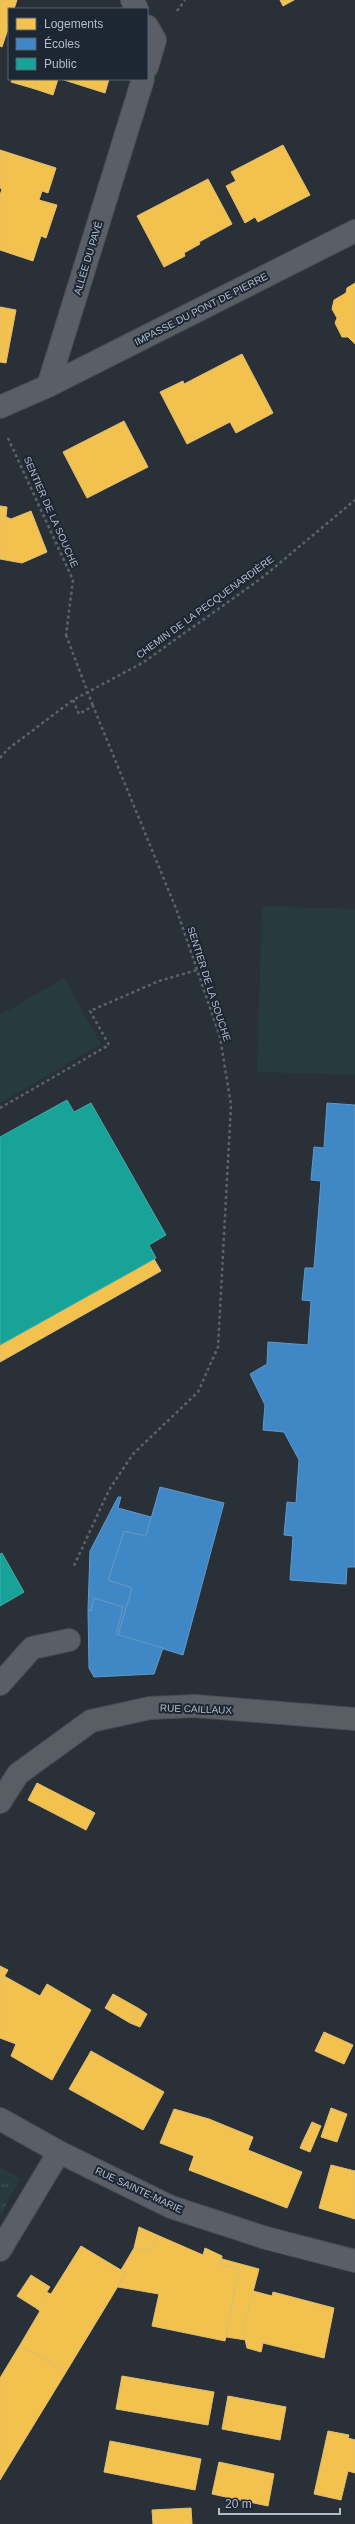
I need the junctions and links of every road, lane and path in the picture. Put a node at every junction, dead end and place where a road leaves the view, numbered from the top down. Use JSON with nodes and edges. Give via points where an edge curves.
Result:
{"nodes":[{"id":1,"x":148,"y":28,"type":"edge"},
{"id":2,"x":148,"y":64,"type":"edge"},
{"id":3,"x":143,"y":80,"type":"edge"},
{"id":4,"x":355,"y":231,"type":"edge"},
{"id":5,"x":48,"y":386,"type":"junction"},
{"id":6,"x":0,"y":407,"type":"edge"},
{"id":7,"x":6,"y":434,"type":"dead end"},
{"id":8,"x":355,"y":500,"type":"edge"},
{"id":9,"x":73,"y":700,"type":"junction"},
{"id":10,"x":94,"y":706,"type":"junction"},
{"id":11,"x":0,"y":758,"type":"edge"},
{"id":12,"x":197,"y":970,"type":"junction"},
{"id":13,"x":0,"y":1108,"type":"edge"},
{"id":14,"x":73,"y":1568,"type":"dead end"},
{"id":15,"x":69,"y":1640,"type":"dead end"},
{"id":16,"x":0,"y":1684,"type":"edge"},
{"id":17,"x":355,"y":1719,"type":"edge"},
{"id":18,"x":0,"y":1802,"type":"edge"},
{"id":19,"x":0,"y":2120,"type":"edge"},
{"id":20,"x":59,"y":2152,"type":"junction"},
{"id":21,"x":0,"y":2250,"type":"edge"},
{"id":22,"x":355,"y":2261,"type":"edge"}],
"edges":[{"from":1,"to":2,"type":"street","via":[[155,40]]},
{"from":3,"to":5,"type":"street","name":"ALLÉE DU PAVÉ"},
{"from":4,"to":5,"type":"street","name":"IMPASSE DU PONT DE PIERRE"},
{"from":5,"to":6,"type":"street"},
{"from":7,"to":10,"type":"path","name":"SENTIER DE LA SOUCHE","bridge":true,"via":[[73,580],[66,635]]},
{"from":8,"to":9,"type":"path","name":"CHEMIN DE LA PECQUENARDIÈRE","via":[[263,577],[144,662]]},
{"from":9,"to":10,"type":"path","via":[[79,714]]},
{"from":9,"to":11,"type":"path","name":"CHEMIN DE LA PECQUENARDIÈRE","via":[[8,749]]},
{"from":10,"to":12,"type":"path","name":"SENTIER DE LA SOUCHE","via":[[177,911]]},
{"from":12,"to":13,"type":"path","via":[[158,981],[90,1011],[109,1045]]},
{"from":12,"to":14,"type":"path","name":"SENTIER DE LA SOUCHE","via":[[220,1036],[231,1105],[218,1347],[198,1392],[133,1454],[109,1490]]},
{"from":15,"to":16,"type":"street","via":[[32,1648]]},
{"from":17,"to":18,"type":"street","name":"RUE CAILLAUX","via":[[196,1706],[150,1708],[91,1721],[18,1774]]},
{"from":19,"to":20,"type":"street","name":"RUE SAINTE-MARIE"},
{"from":20,"to":21,"type":"street"},
{"from":20,"to":22,"type":"street","name":"RUE SAINTE-MARIE","via":[[170,2207],[266,2238]]}]}
